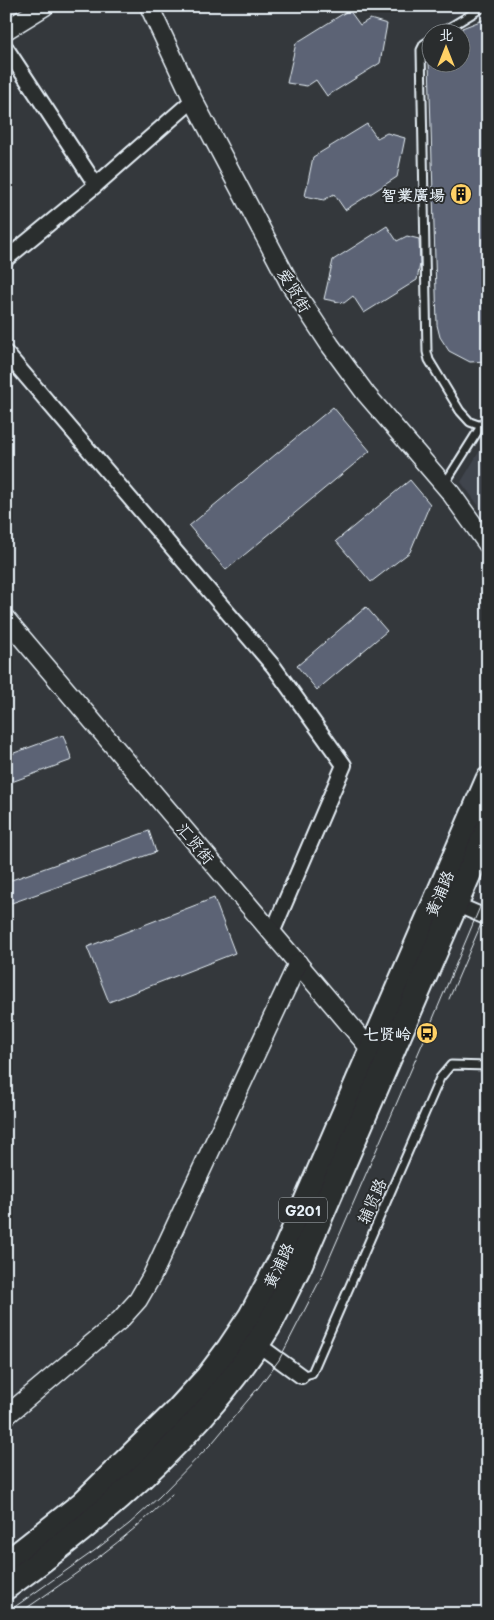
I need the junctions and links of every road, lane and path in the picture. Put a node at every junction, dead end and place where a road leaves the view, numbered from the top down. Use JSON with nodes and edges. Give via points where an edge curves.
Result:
{"nodes":[{"id":1,"x":45,"y":6,"type":"edge"},
{"id":2,"x":149,"y":6,"type":"edge"},
{"id":3,"x":485,"y":6,"type":"edge"},
{"id":4,"x":459,"y":22,"type":"edge"},
{"id":5,"x":6,"y":30,"type":"edge"},
{"id":6,"x":6,"y":48,"type":"edge"},
{"id":7,"x":422,"y":48,"type":"edge"},
{"id":8,"x":193,"y":100,"type":"junction"},
{"id":9,"x":96,"y":185,"type":"junction"},
{"id":10,"x":6,"y":259,"type":"edge"},
{"id":11,"x":6,"y":353,"type":"edge"},
{"id":12,"x":488,"y":415,"type":"edge"},
{"id":13,"x":481,"y":426,"type":"junction"},
{"id":14,"x":444,"y":486,"type":"junction"},
{"id":15,"x":488,"y":545,"type":"edge"},
{"id":16,"x":6,"y":619,"type":"edge"},
{"id":17,"x":488,"y":780,"type":"edge"},
{"id":18,"x":488,"y":829,"type":"edge"},
{"id":19,"x":455,"y":904,"type":"junction"},
{"id":20,"x":488,"y":918,"type":"edge"},
{"id":21,"x":272,"y":933,"type":"junction"},
{"id":22,"x":298,"y":963,"type":"junction"},
{"id":23,"x":378,"y":1058,"type":"junction"},
{"id":24,"x":488,"y":1066,"type":"edge"},
{"id":25,"x":256,"y":1343,"type":"junction"},
{"id":26,"x":301,"y":1376,"type":"joint"},
{"id":27,"x":6,"y":1416,"type":"edge"},
{"id":28,"x":6,"y":1564,"type":"edge"},
{"id":29,"x":6,"y":1587,"type":"edge"}],
"edges":[{"from":1,"to":5,"type":"street"},
{"from":2,"to":8,"type":"street","name":"爱贤街"},
{"from":3,"to":4,"type":"lane"},
{"from":6,"to":9,"type":"street"},
{"from":7,"to":13,"type":"lane","via":[[427,352],[460,411],[470,422]]},
{"from":8,"to":9,"type":"street"},
{"from":8,"to":14,"type":"street","name":"爱贤街","via":[[290,284],[366,394]]},
{"from":9,"to":10,"type":"street"},
{"from":11,"to":21,"type":"street","via":[[274,668],[344,765]]},
{"from":12,"to":13,"type":"lane"},
{"from":13,"to":14,"type":"lane"},
{"from":14,"to":15,"type":"street","name":"爱贤街"},
{"from":16,"to":21,"type":"street","name":"汇贤街"},
{"from":17,"to":23,"type":"highway","name":"黄浦路","number":"G201"},
{"from":18,"to":19,"type":"highway","name":"黄浦路","number":"G201"},
{"from":19,"to":20,"type":"street"},
{"from":19,"to":23,"type":"highway","name":"黄浦路","number":"G201"},
{"from":21,"to":22,"type":"street","name":"汇贤街"},
{"from":22,"to":23,"type":"street","name":"汇贤街"},
{"from":22,"to":27,"type":"street","via":[[138,1300],[113,1326]]},
{"from":23,"to":25,"type":"highway","name":"黄浦路","number":"G201","via":[[299,1266]]},
{"from":23,"to":28,"type":"highway","name":"黄浦路","number":"G201","via":[[281,1260],[229,1349],[145,1444],[82,1504]]},
{"from":24,"to":26,"type":"lane","name":"辅贤路","via":[[451,1066],[440,1078],[312,1373]]},
{"from":25,"to":26,"type":"street"},
{"from":25,"to":29,"type":"highway","name":"黄浦路","number":"G201","via":[[223,1389],[160,1458],[94,1519]]}]}
